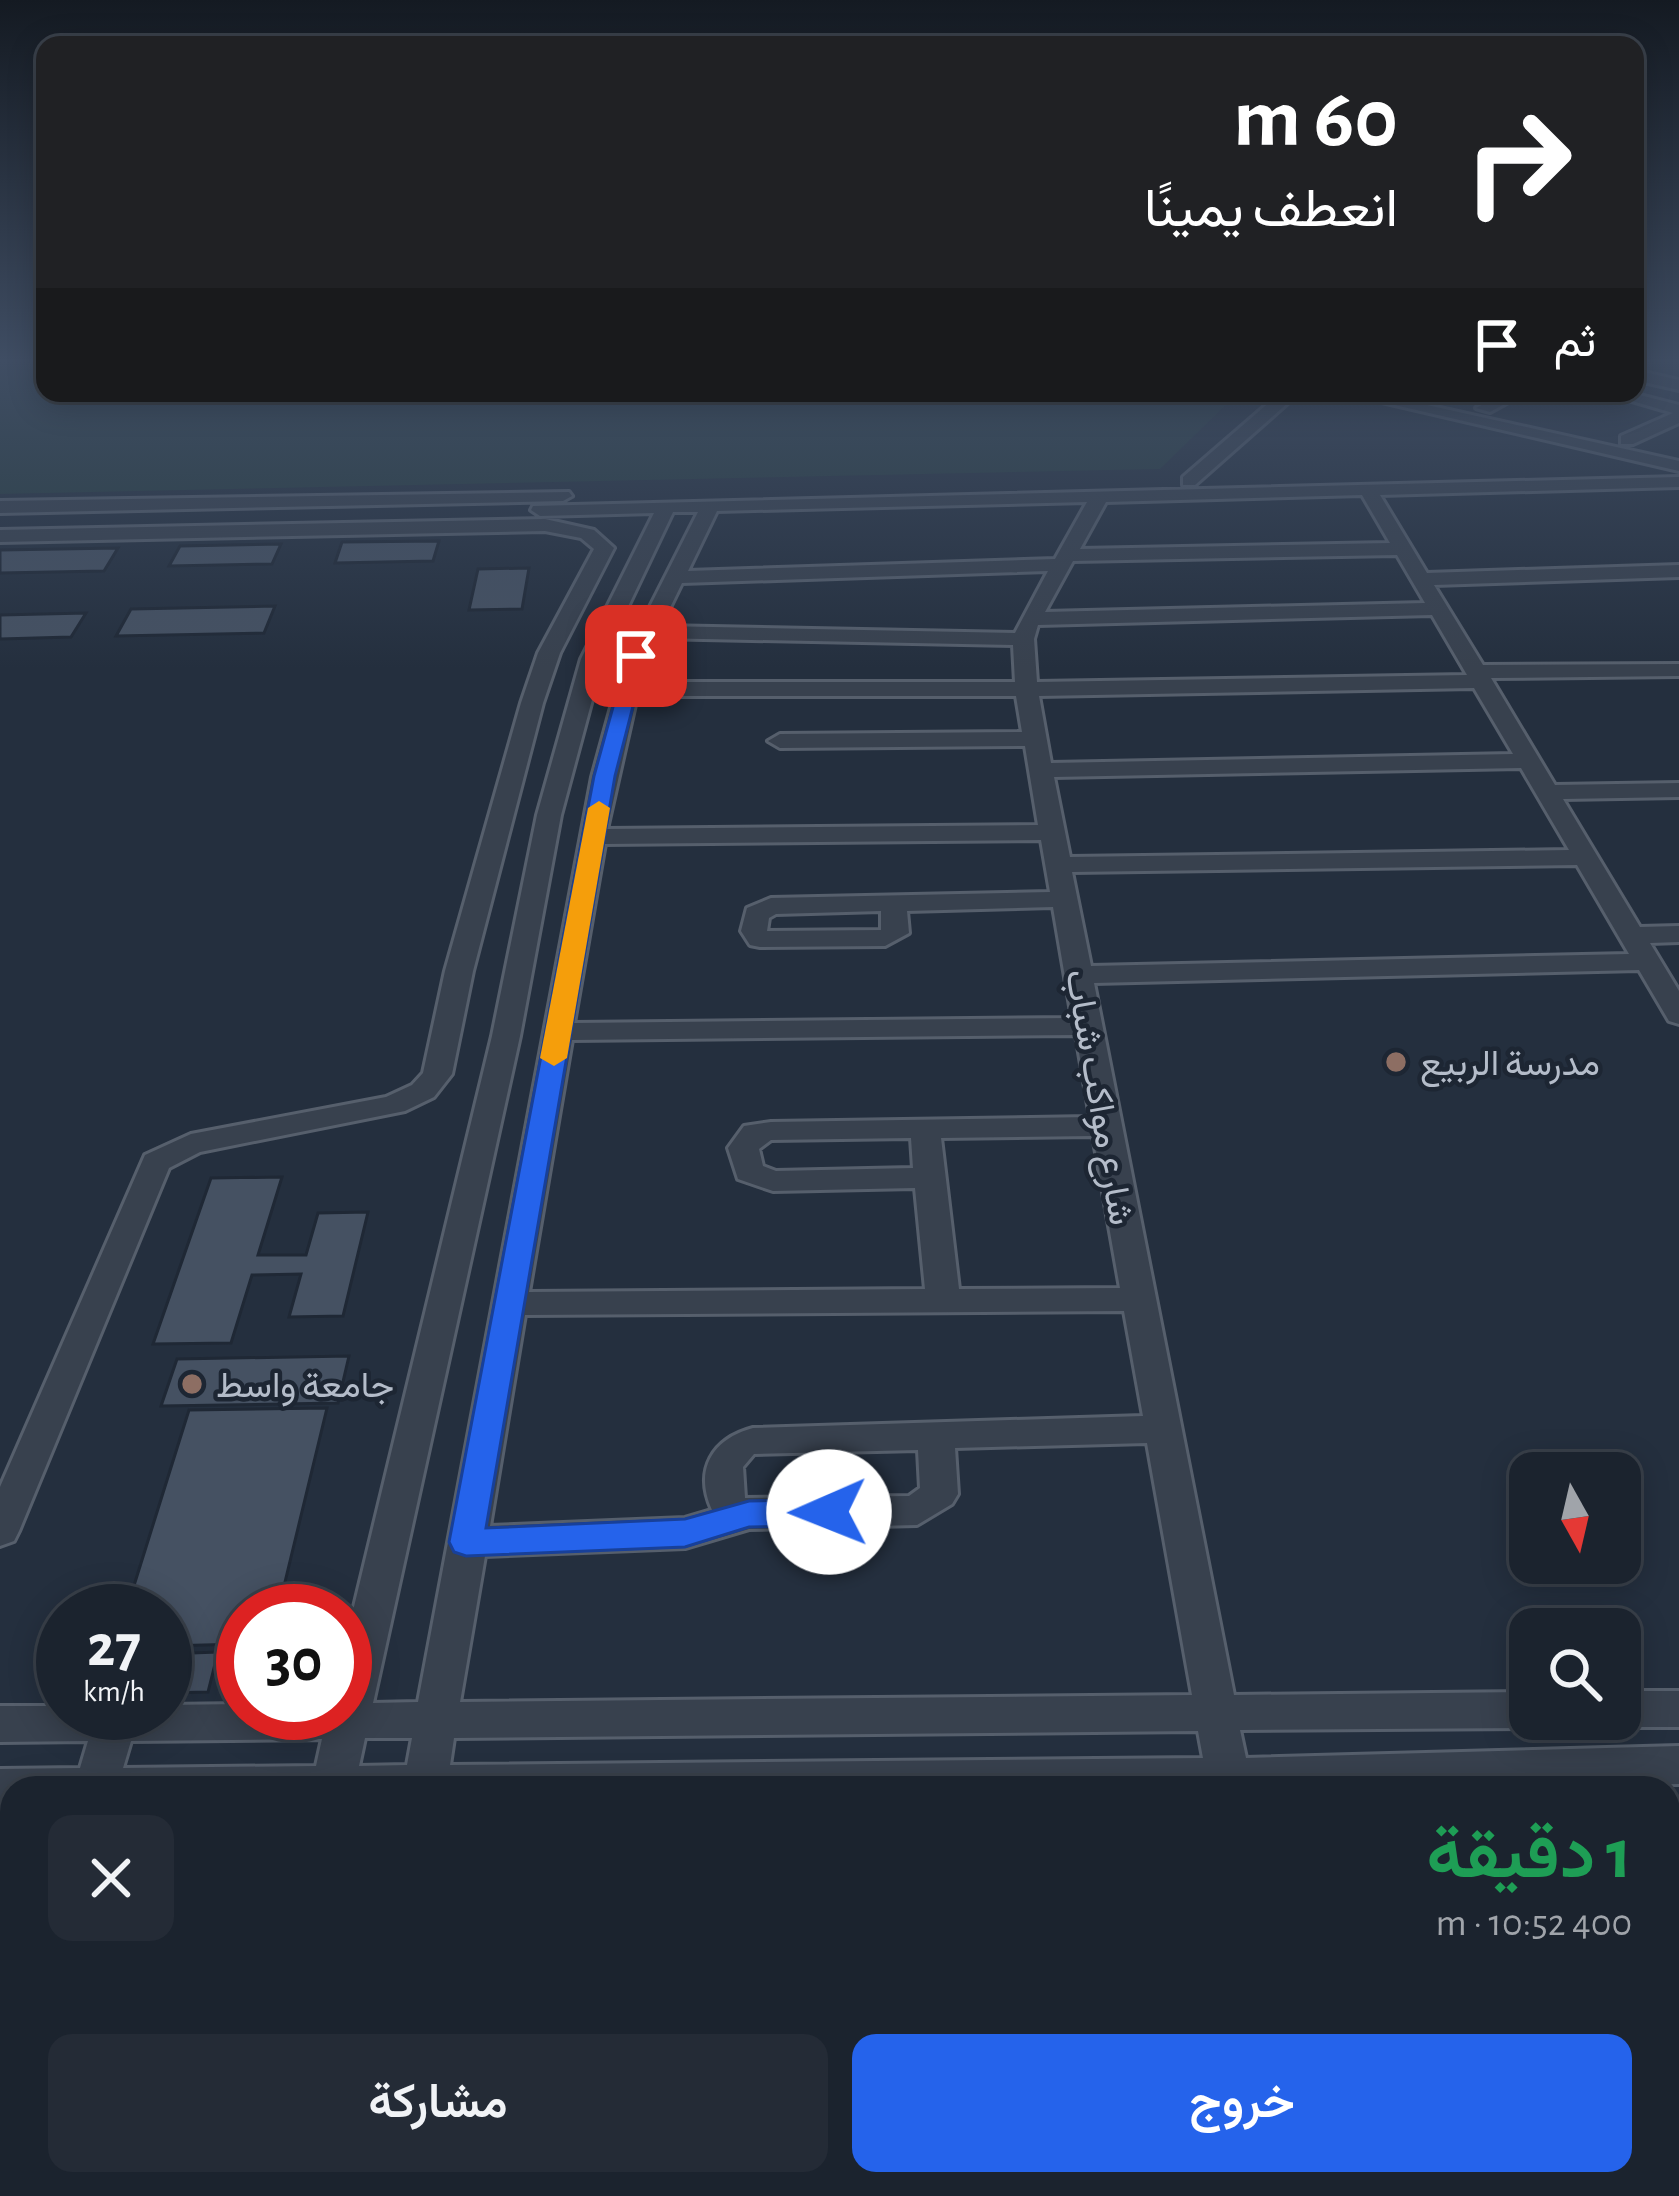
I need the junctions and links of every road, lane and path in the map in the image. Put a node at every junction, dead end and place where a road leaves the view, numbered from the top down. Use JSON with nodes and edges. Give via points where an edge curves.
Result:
{"nodes":[{"id":1,"x":1209,"y":462,"type":"edge"},
{"id":2,"x":1635,"y":462,"type":"edge"},
{"id":3,"x":1641,"y":464,"type":"junction"},
{"id":4,"x":1679,"y":468,"type":"edge"},
{"id":5,"x":1189,"y":481,"type":"junction"},
{"id":6,"x":1679,"y":482,"type":"edge"},
{"id":7,"x":1369,"y":491,"type":"junction"},
{"id":8,"x":1099,"y":497,"type":"junction"},
{"id":9,"x":710,"y":506,"type":"junction"},
{"id":10,"x":0,"y":507,"type":"edge"},
{"id":11,"x":666,"y":507,"type":"junction"},
{"id":12,"x":0,"y":522,"type":"edge"},
{"id":13,"x":0,"y":536,"type":"edge"},
{"id":14,"x":1404,"y":549,"type":"junction"},
{"id":15,"x":1064,"y":560,"type":"junction"},
{"id":16,"x":1679,"y":571,"type":"edge"},
{"id":17,"x":673,"y":577,"type":"junction"},
{"id":18,"x":1421,"y":579,"type":"junction"},
{"id":19,"x":1439,"y":609,"type":"junction"},
{"id":20,"x":1027,"y":629,"type":"junction"},
{"id":21,"x":646,"y":632,"type":"junction"},
{"id":22,"x":1679,"y":670,"type":"edge"},
{"id":23,"x":1479,"y":677,"type":"junction"},
{"id":24,"x":1027,"y":687,"type":"junction"},
{"id":25,"x":627,"y":689,"type":"junction"},
{"id":26,"x":1035,"y":739,"type":"junction"},
{"id":27,"x":780,"y":741,"type":"dead end"},
{"id":28,"x":1529,"y":761,"type":"junction"},
{"id":29,"x":1041,"y":770,"type":"junction"},
{"id":30,"x":1679,"y":790,"type":"edge"},
{"id":31,"x":1547,"y":792,"type":"junction"},
{"id":32,"x":1052,"y":832,"type":"junction"},
{"id":33,"x":594,"y":837,"type":"junction"},
{"id":34,"x":1586,"y":857,"type":"junction"},
{"id":35,"x":1058,"y":865,"type":"junction"},
{"id":36,"x":1065,"y":899,"type":"junction"},
{"id":37,"x":892,"y":903,"type":"junction"},
{"id":38,"x":1679,"y":934,"type":"edge"},
{"id":39,"x":1632,"y":935,"type":"junction"},
{"id":40,"x":1648,"y":962,"type":"junction"},
{"id":41,"x":1079,"y":975,"type":"junction"},
{"id":42,"x":1679,"y":1015,"type":"edge"},
{"id":43,"x":1088,"y":1026,"type":"junction"},
{"id":44,"x":558,"y":1032,"type":"junction"},
{"id":45,"x":1107,"y":1126,"type":"junction"},
{"id":46,"x":925,"y":1129,"type":"junction"},
{"id":47,"x":930,"y":1178,"type":"junction"},
{"id":48,"x":1138,"y":1299,"type":"junction"},
{"id":49,"x":943,"y":1300,"type":"junction"},
{"id":50,"x":509,"y":1304,"type":"junction"},
{"id":51,"x":1163,"y":1429,"type":"junction"},
{"id":52,"x":936,"y":1436,"type":"junction"},
{"id":53,"x":749,"y":1514,"type":"junction"},
{"id":54,"x":0,"y":1531,"type":"edge"},
{"id":55,"x":466,"y":1542,"type":"junction"},
{"id":56,"x":372,"y":1617,"type":"edge"},
{"id":57,"x":1641,"y":1709,"type":"edge"},
{"id":58,"x":1679,"y":1709,"type":"edge"},
{"id":59,"x":1509,"y":1710,"type":"edge"},
{"id":60,"x":1216,"y":1713,"type":"junction"},
{"id":61,"x":434,"y":1720,"type":"junction"},
{"id":62,"x":372,"y":1721,"type":"edge"},
{"id":63,"x":0,"y":1724,"type":"edge"},
{"id":64,"x":36,"y":1724,"type":"edge"},
{"id":65,"x":109,"y":1740,"type":"edge"},
{"id":66,"x":344,"y":1740,"type":"edge"},
{"id":67,"x":1679,"y":1765,"type":"edge"},
{"id":68,"x":98,"y":1776,"type":"edge"},
{"id":69,"x":336,"y":1776,"type":"edge"},
{"id":70,"x":426,"y":1776,"type":"edge"},
{"id":71,"x":1228,"y":1776,"type":"edge"},
{"id":72,"x":1388,"y":1776,"type":"edge"}],
"edges":[{"from":1,"to":5,"type":"street"},
{"from":2,"to":3,"type":"street"},
{"from":3,"to":4,"type":"street"},
{"from":3,"to":5,"type":"street"},
{"from":5,"to":10,"type":"street"},
{"from":6,"to":7,"type":"street"},
{"from":7,"to":8,"type":"street"},
{"from":7,"to":14,"type":"street"},
{"from":8,"to":9,"type":"street"},
{"from":8,"to":15,"type":"street"},
{"from":9,"to":11,"type":"street"},
{"from":9,"to":17,"type":"street"},
{"from":11,"to":12,"type":"street"},
{"from":11,"to":56,"type":"street","via":[[592,659],[549,815]]},
{"from":13,"to":54,"type":"street","via":[[545,525],[587,534],[604,548],[532,703],[437,1074],[394,1105],[191,1144],[156,1162]]},
{"from":14,"to":15,"type":"street"},
{"from":14,"to":18,"type":"street"},
{"from":15,"to":17,"type":"street"},
{"from":15,"to":20,"type":"street"},
{"from":16,"to":18,"type":"street"},
{"from":17,"to":21,"type":"street"},
{"from":18,"to":19,"type":"street"},
{"from":19,"to":20,"type":"street"},
{"from":19,"to":23,"type":"street"},
{"from":20,"to":21,"type":"street"},
{"from":20,"to":24,"type":"street","name":"شارع مواكب شباب"},
{"from":21,"to":25,"type":"street"},
{"from":22,"to":23,"type":"street"},
{"from":23,"to":24,"type":"street"},
{"from":23,"to":28,"type":"street"},
{"from":24,"to":25,"type":"street"},
{"from":24,"to":26,"type":"street","name":"شارع مواكب شباب"},
{"from":25,"to":33,"type":"street"},
{"from":26,"to":27,"type":"street"},
{"from":26,"to":29,"type":"street","name":"شارع مواكب شباب"},
{"from":28,"to":29,"type":"street"},
{"from":28,"to":31,"type":"street"},
{"from":29,"to":32,"type":"street","name":"شارع مواكب شباب"},
{"from":30,"to":31,"type":"street"},
{"from":31,"to":34,"type":"street"},
{"from":32,"to":33,"type":"street"},
{"from":32,"to":35,"type":"street","name":"شارع مواكب شباب"},
{"from":33,"to":44,"type":"street"},
{"from":34,"to":35,"type":"street"},
{"from":34,"to":39,"type":"street"},
{"from":35,"to":36,"type":"street","name":"شارع مواكب شباب"},
{"from":36,"to":37,"type":"street"},
{"from":36,"to":41,"type":"street","name":"شارع مواكب شباب"},
{"from":37,"to":37,"type":"street","via":[[765,907],[754,931],[779,942],[885,938],[896,933]]},
{"from":38,"to":39,"type":"street"},
{"from":39,"to":40,"type":"street"},
{"from":40,"to":41,"type":"street"},
{"from":40,"to":42,"type":"street"},
{"from":41,"to":43,"type":"street","name":"شارع مواكب شباب"},
{"from":43,"to":44,"type":"street"},
{"from":43,"to":45,"type":"street","name":"شارع مواكب شباب"},
{"from":44,"to":50,"type":"street"},
{"from":45,"to":46,"type":"street"},
{"from":45,"to":48,"type":"street","name":"شارع مواكب شباب"},
{"from":46,"to":47,"type":"street"},
{"from":46,"to":47,"type":"street","via":[[763,1132],[745,1142],[743,1161],[756,1177],[773,1181]]},
{"from":47,"to":49,"type":"street"},
{"from":48,"to":49,"type":"street"},
{"from":48,"to":51,"type":"street","name":"شارع مواكب شباب"},
{"from":49,"to":50,"type":"street"},
{"from":50,"to":55,"type":"street"},
{"from":51,"to":52,"type":"street"},
{"from":51,"to":60,"type":"street","name":"شارع مواكب شباب"},
{"from":52,"to":53,"type":"street","via":[[939,1494],[924,1507]]},
{"from":52,"to":53,"type":"street","via":[[734,1445],[723,1491],[730,1508]]},
{"from":53,"to":55,"type":"street","via":[[685,1533]]},
{"from":55,"to":61,"type":"street"},
{"from":57,"to":58,"type":"street"},
{"from":59,"to":60,"type":"street"},
{"from":60,"to":61,"type":"street"},
{"from":60,"to":71,"type":"street","name":"شارع مواكب شباب"},
{"from":61,"to":62,"type":"street"},
{"from":61,"to":70,"type":"street"},
{"from":63,"to":64,"type":"street"},
{"from":65,"to":68,"type":"street"},
{"from":66,"to":69,"type":"street"},
{"from":67,"to":72,"type":"street"}]}
